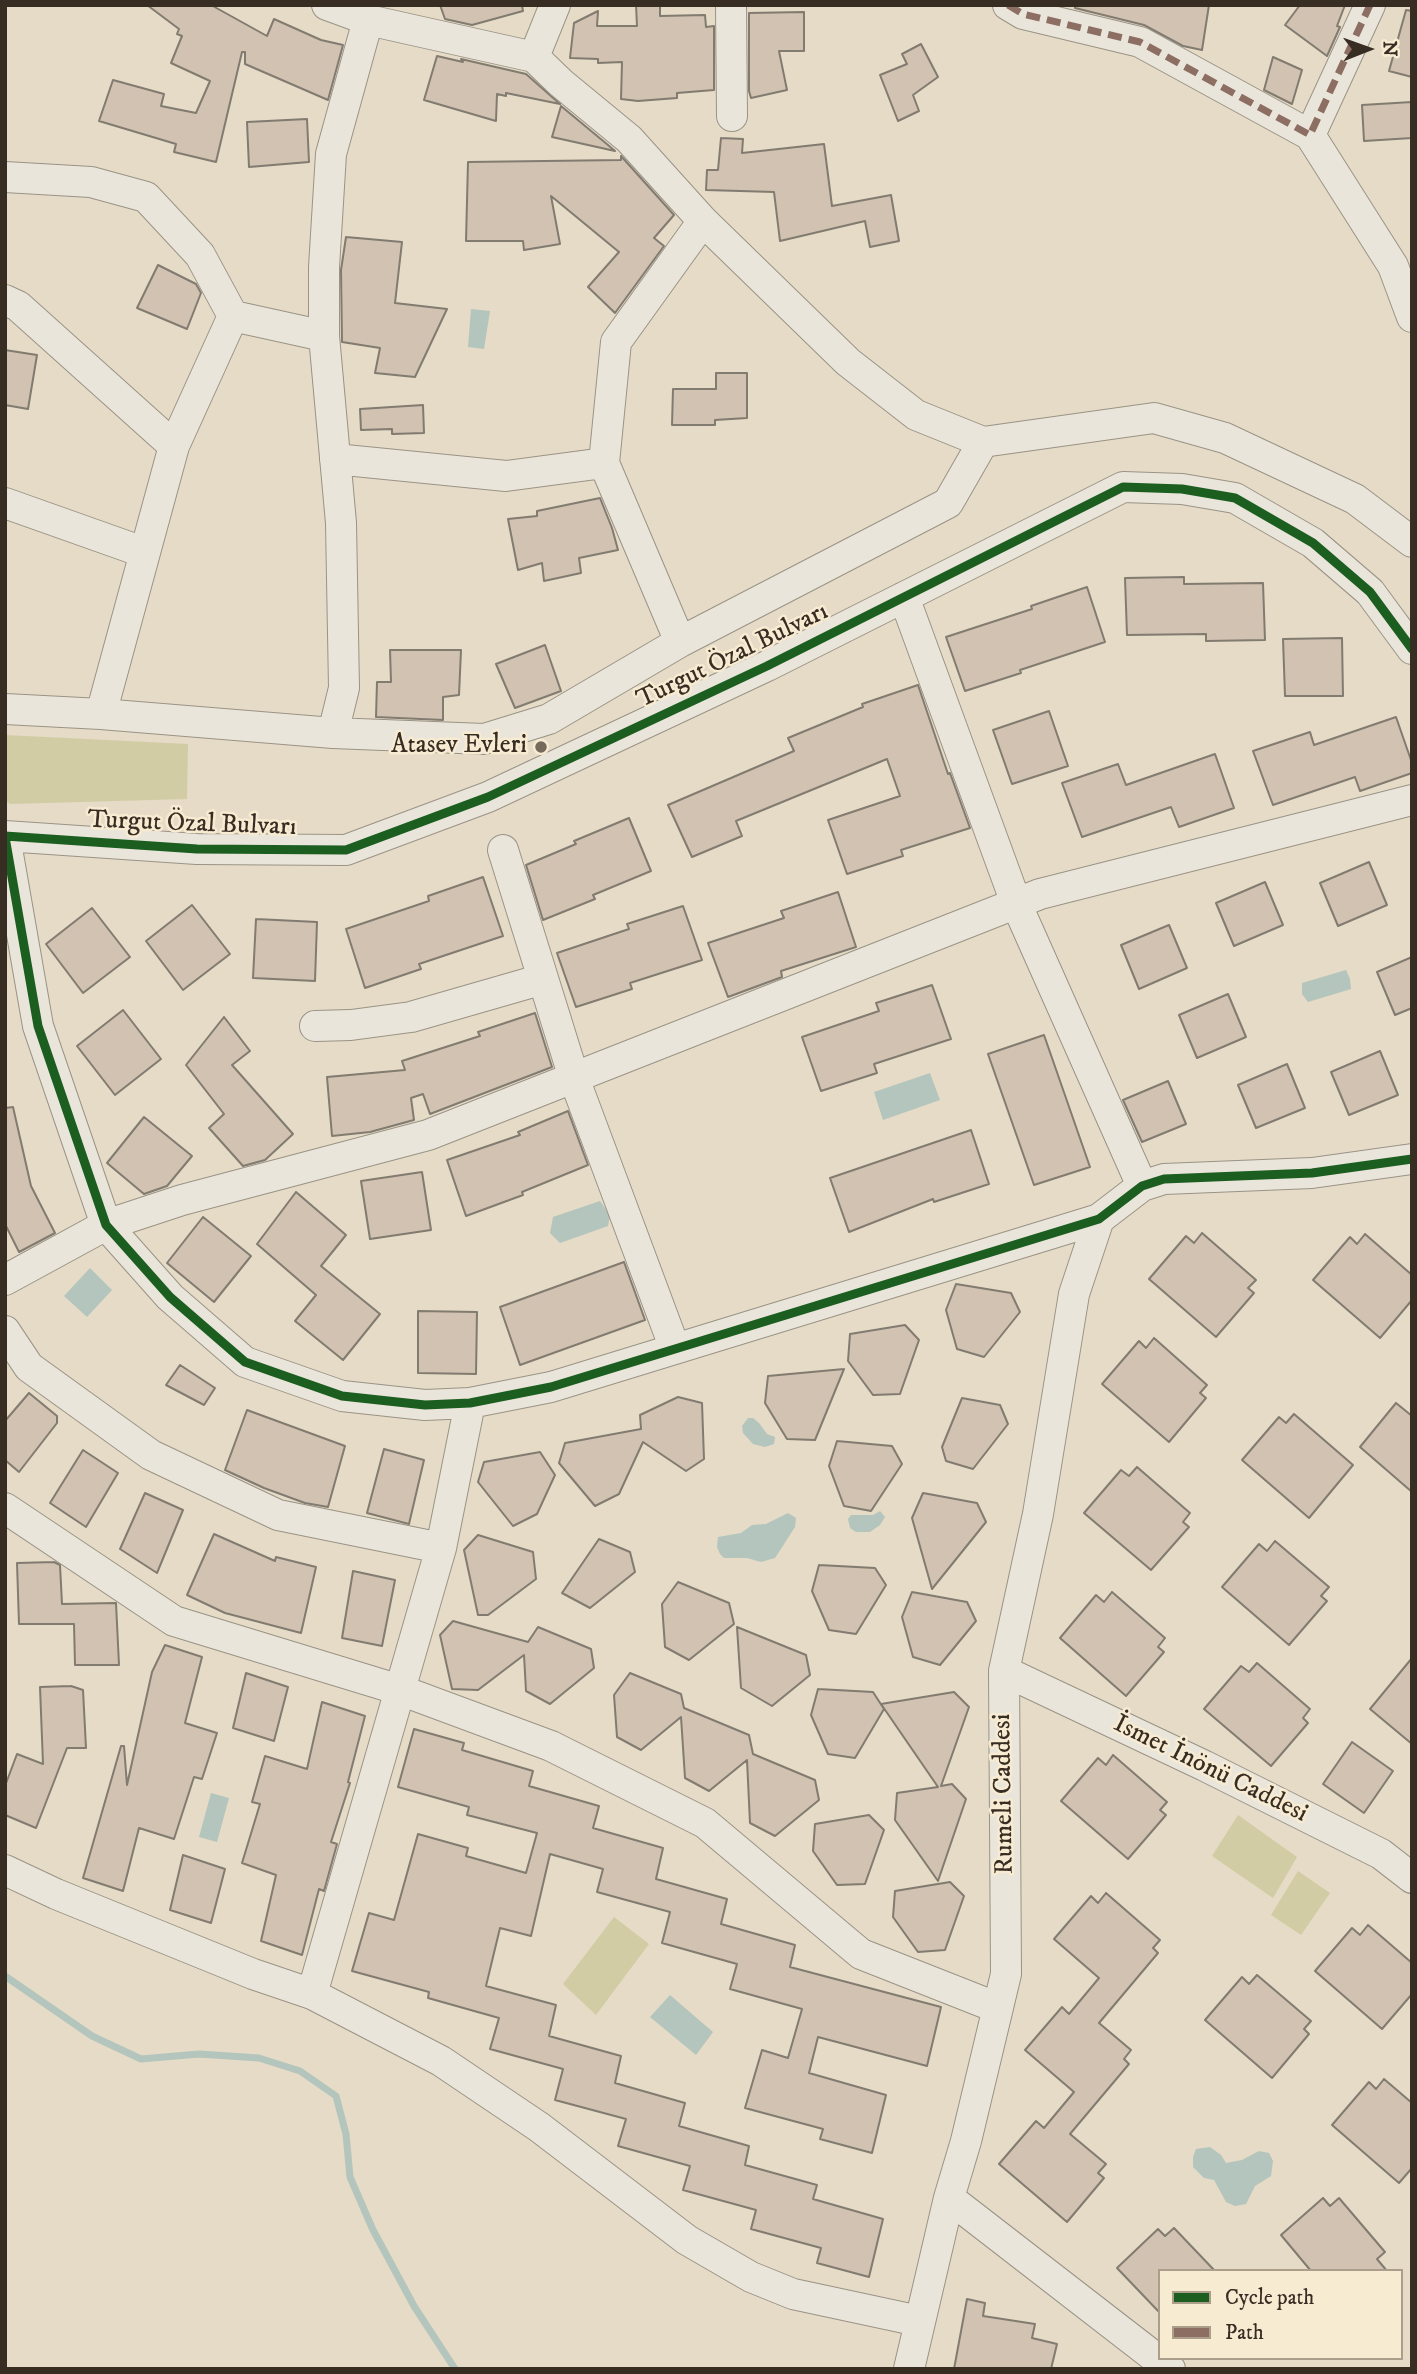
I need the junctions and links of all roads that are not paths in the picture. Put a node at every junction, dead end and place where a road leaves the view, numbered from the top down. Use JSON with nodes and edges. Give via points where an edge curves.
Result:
{"nodes":[{"id":1,"x":327,"y":5,"type":"edge"},
{"id":2,"x":555,"y":5,"type":"edge"},
{"id":3,"x":731,"y":5,"type":"edge"},
{"id":4,"x":1008,"y":5,"type":"edge"},
{"id":5,"x":1370,"y":5,"type":"edge"},
{"id":6,"x":368,"y":20,"type":"junction"},
{"id":7,"x":534,"y":57,"type":"junction"},
{"id":8,"x":732,"y":117,"type":"dead end"},
{"id":9,"x":1310,"y":135,"type":"junction"},
{"id":10,"x":5,"y":177,"type":"edge"},
{"id":11,"x":703,"y":221,"type":"junction"},
{"id":12,"x":5,"y":300,"type":"edge"},
{"id":13,"x":233,"y":316,"type":"junction"},
{"id":14,"x":1412,"y":317,"type":"edge"},
{"id":15,"x":324,"y":336,"type":"junction"},
{"id":16,"x":983,"y":442,"type":"junction"},
{"id":17,"x":174,"y":446,"type":"junction"},
{"id":18,"x":335,"y":459,"type":"junction"},
{"id":19,"x":604,"y":463,"type":"junction"},
{"id":20,"x":5,"y":503,"type":"edge"},
{"id":21,"x":1412,"y":542,"type":"edge"},
{"id":22,"x":143,"y":552,"type":"junction"},
{"id":23,"x":904,"y":597,"type":"junction"},
{"id":24,"x":680,"y":642,"type":"junction"},
{"id":25,"x":1412,"y":649,"type":"edge"},
{"id":26,"x":5,"y":709,"type":"edge"},
{"id":27,"x":101,"y":714,"type":"junction"},
{"id":28,"x":333,"y":733,"type":"junction"},
{"id":29,"x":1412,"y":800,"type":"edge"},
{"id":30,"x":5,"y":836,"type":"edge"},
{"id":31,"x":503,"y":850,"type":"dead end"},
{"id":32,"x":1016,"y":903,"type":"junction"},
{"id":33,"x":543,"y":979,"type":"junction"},
{"id":34,"x":315,"y":1026,"type":"dead end"},
{"id":35,"x":573,"y":1078,"type":"junction"},
{"id":36,"x":1412,"y":1159,"type":"edge"},
{"id":37,"x":1142,"y":1186,"type":"junction"},
{"id":38,"x":1100,"y":1219,"type":"junction"},
{"id":39,"x":106,"y":1225,"type":"junction"},
{"id":40,"x":5,"y":1280,"type":"edge"},
{"id":41,"x":5,"y":1331,"type":"edge"},
{"id":42,"x":675,"y":1349,"type":"junction"},
{"id":43,"x":470,"y":1402,"type":"junction"},
{"id":44,"x":5,"y":1508,"type":"edge"},
{"id":45,"x":441,"y":1548,"type":"junction"},
{"id":46,"x":1004,"y":1671,"type":"junction"},
{"id":47,"x":400,"y":1690,"type":"junction"},
{"id":48,"x":5,"y":1870,"type":"edge"},
{"id":49,"x":1412,"y":1878,"type":"edge"},
{"id":50,"x":312,"y":1994,"type":"junction"},
{"id":51,"x":998,"y":2008,"type":"junction"},
{"id":52,"x":949,"y":2197,"type":"junction"},
{"id":53,"x":919,"y":2321,"type":"junction"},
{"id":54,"x":1158,"y":2360,"type":"edge"},
{"id":55,"x":909,"y":2369,"type":"edge"}],
"edges":[{"from":1,"to":6,"type":"street"},
{"from":2,"to":7,"type":"street"},
{"from":3,"to":8,"type":"street"},
{"from":4,"to":9,"type":"street","via":[[1023,14],[1140,42]]},
{"from":5,"to":9,"type":"street"},
{"from":6,"to":7,"type":"street"},
{"from":6,"to":15,"type":"street","via":[[331,154]]},
{"from":7,"to":11,"type":"street","via":[[629,139]]},
{"from":9,"to":14,"type":"street","via":[[1393,266]]},
{"from":10,"to":13,"type":"street","via":[[91,182],[146,198],[200,255]]},
{"from":11,"to":16,"type":"street","via":[[848,362],[916,415]]},
{"from":11,"to":19,"type":"street","via":[[616,342]]},
{"from":12,"to":17,"type":"street","via":[[18,306]]},
{"from":13,"to":15,"type":"street"},
{"from":13,"to":17,"type":"street"},
{"from":15,"to":18,"type":"street"},
{"from":16,"to":21,"type":"street","via":[[1154,418],[1224,438],[1355,499]]},
{"from":16,"to":24,"type":"street","via":[[948,503]]},
{"from":17,"to":22,"type":"street"},
{"from":18,"to":19,"type":"street","via":[[506,475]]},
{"from":18,"to":28,"type":"street","via":[[344,688]]},
{"from":19,"to":24,"type":"street"},
{"from":20,"to":22,"type":"street"},
{"from":22,"to":27,"type":"street"},
{"from":23,"to":25,"type":"street","name":"Turgut Özal Bulvarı","via":[[1123,486],[1182,489],[1236,498],[1312,543],[1370,592]]},
{"from":23,"to":30,"type":"street","name":"Turgut Özal Bulvarı","via":[[488,797],[346,850],[197,849]]},
{"from":23,"to":32,"type":"street"},
{"from":24,"to":28,"type":"street","via":[[549,719],[484,738]]},
{"from":26,"to":27,"type":"street"},
{"from":27,"to":28,"type":"street"},
{"from":29,"to":32,"type":"street"},
{"from":30,"to":39,"type":"street","via":[[38,1026]]},
{"from":31,"to":33,"type":"street"},
{"from":32,"to":35,"type":"street"},
{"from":32,"to":37,"type":"street"},
{"from":33,"to":34,"type":"street","via":[[411,1017]]},
{"from":33,"to":35,"type":"street"},
{"from":35,"to":39,"type":"street","via":[[428,1135],[182,1200]]},
{"from":35,"to":42,"type":"street"},
{"from":36,"to":37,"type":"street","via":[[1312,1173],[1164,1179]]},
{"from":37,"to":38,"type":"street"},
{"from":38,"to":42,"type":"street"},
{"from":38,"to":46,"type":"street","name":"Rumeli Caddesi","via":[[1074,1294],[1038,1514]]},
{"from":39,"to":40,"type":"street"},
{"from":39,"to":43,"type":"street","via":[[170,1297],[245,1362],[341,1396],[425,1405]]},
{"from":41,"to":45,"type":"street","via":[[29,1367],[150,1455],[278,1515]]},
{"from":42,"to":43,"type":"street","via":[[551,1387]]},
{"from":43,"to":45,"type":"street"},
{"from":44,"to":47,"type":"street","via":[[174,1621]]},
{"from":45,"to":47,"type":"street"},
{"from":46,"to":49,"type":"street","name":"İsmet İnönü Caddesi","via":[[1381,1854]]},
{"from":46,"to":51,"type":"street","name":"Rumeli Caddesi","via":[[1006,1974]]},
{"from":47,"to":50,"type":"street"},
{"from":47,"to":51,"type":"street","via":[[551,1746],[705,1823],[861,1954]]},
{"from":48,"to":50,"type":"street","via":[[240,1969]]},
{"from":50,"to":53,"type":"street","via":[[441,2061],[539,2127],[687,2240],[751,2277],[793,2294]]},
{"from":51,"to":52,"type":"street","name":"Rumeli Caddesi"},
{"from":52,"to":53,"type":"street","name":"Rumeli Caddesi"},
{"from":52,"to":54,"type":"street"},
{"from":53,"to":55,"type":"street","name":"Rumeli Caddesi"}]}
